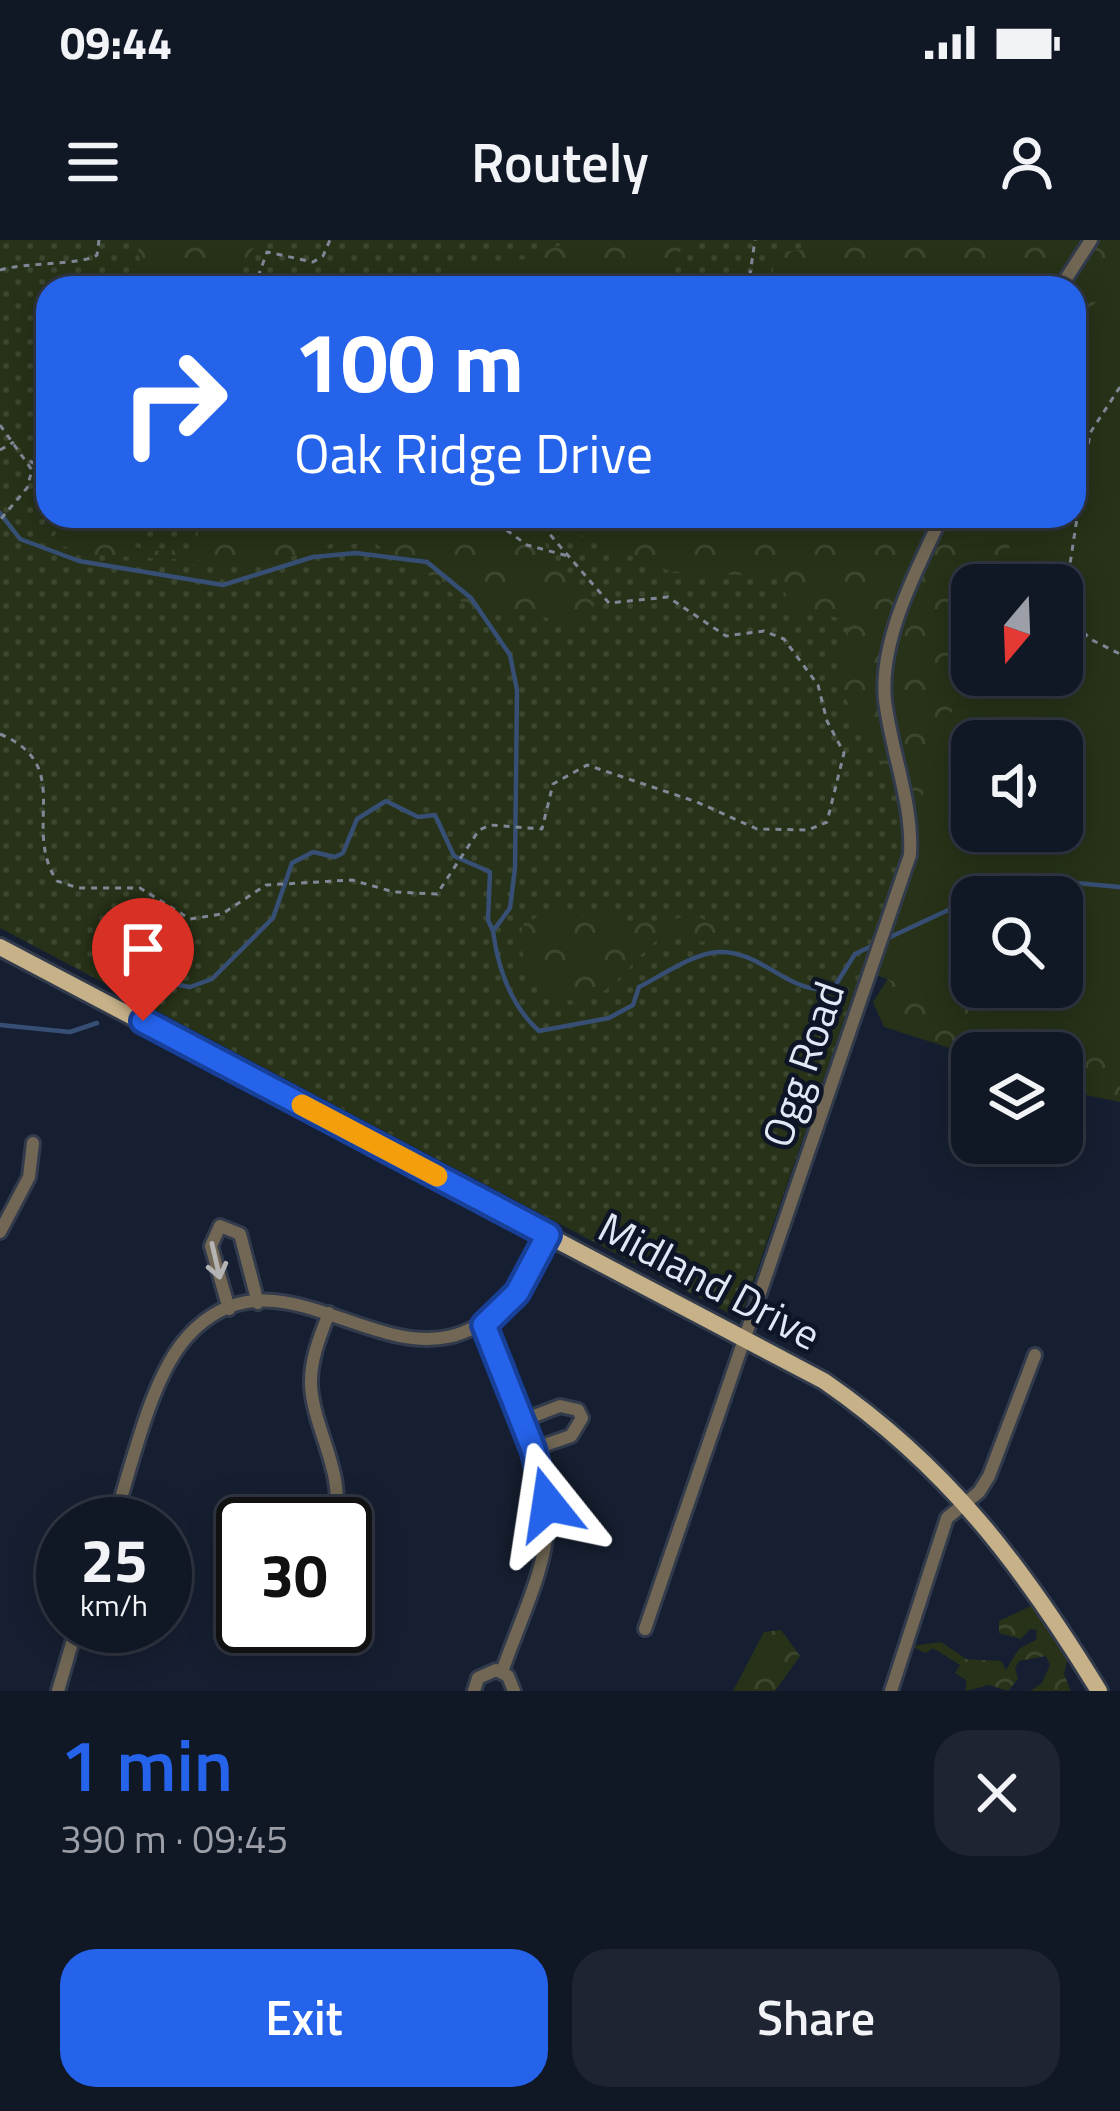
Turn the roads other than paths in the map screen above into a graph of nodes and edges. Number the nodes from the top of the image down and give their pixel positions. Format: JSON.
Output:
{"nodes":[{"id":1,"x":1090,"y":240,"type":"edge"},
{"id":2,"x":1068,"y":276,"type":"edge"},
{"id":3,"x":937,"y":528,"type":"edge"},
{"id":4,"x":0,"y":947,"type":"edge"},
{"id":5,"x":33,"y":1143,"type":"dead end"},
{"id":6,"x":0,"y":1232,"type":"edge"},
{"id":7,"x":548,"y":1235,"type":"junction"},
{"id":8,"x":258,"y":1303,"type":"junction"},
{"id":9,"x":229,"y":1310,"type":"junction"},
{"id":10,"x":329,"y":1312,"type":"junction"},
{"id":11,"x":484,"y":1325,"type":"junction"},
{"id":12,"x":743,"y":1335,"type":"junction"},
{"id":13,"x":1035,"y":1355,"type":"dead end"},
{"id":14,"x":521,"y":1420,"type":"junction"},
{"id":15,"x":533,"y":1449,"type":"junction"},
{"id":16,"x":123,"y":1497,"type":"edge"},
{"id":17,"x":338,"y":1497,"type":"edge"},
{"id":18,"x":965,"y":1503,"type":"junction"},
{"id":19,"x":645,"y":1629,"type":"dead end"},
{"id":20,"x":69,"y":1653,"type":"edge"},
{"id":21,"x":502,"y":1672,"type":"junction"},
{"id":22,"x":58,"y":1691,"type":"edge"},
{"id":23,"x":474,"y":1691,"type":"edge"},
{"id":24,"x":514,"y":1691,"type":"edge"},
{"id":25,"x":891,"y":1691,"type":"edge"},
{"id":26,"x":1099,"y":1691,"type":"edge"}],
"edges":[{"from":1,"to":2,"type":"street"},
{"from":3,"to":12,"type":"street","name":"Ogg Road"},
{"from":4,"to":7,"type":"main road","name":"Midland Drive"},
{"from":5,"to":6,"type":"street"},
{"from":7,"to":11,"type":"street"},
{"from":7,"to":12,"type":"main road","name":"Midland Drive"},
{"from":8,"to":9,"type":"street"},
{"from":8,"to":9,"type":"street","one_way":true},
{"from":8,"to":10,"type":"street"},
{"from":9,"to":16,"type":"street"},
{"from":10,"to":11,"type":"street"},
{"from":10,"to":17,"type":"street"},
{"from":11,"to":14,"type":"street"},
{"from":12,"to":18,"type":"main road","name":"Midland Drive"},
{"from":12,"to":19,"type":"street","name":"Ogg Road"},
{"from":13,"to":18,"type":"street"},
{"from":14,"to":15,"type":"street"},
{"from":14,"to":15,"type":"street"},
{"from":15,"to":21,"type":"street"},
{"from":18,"to":25,"type":"street"},
{"from":18,"to":26,"type":"main road","name":"Midland Drive"},
{"from":20,"to":22,"type":"street"},
{"from":21,"to":23,"type":"street"},
{"from":21,"to":24,"type":"street"}]}
